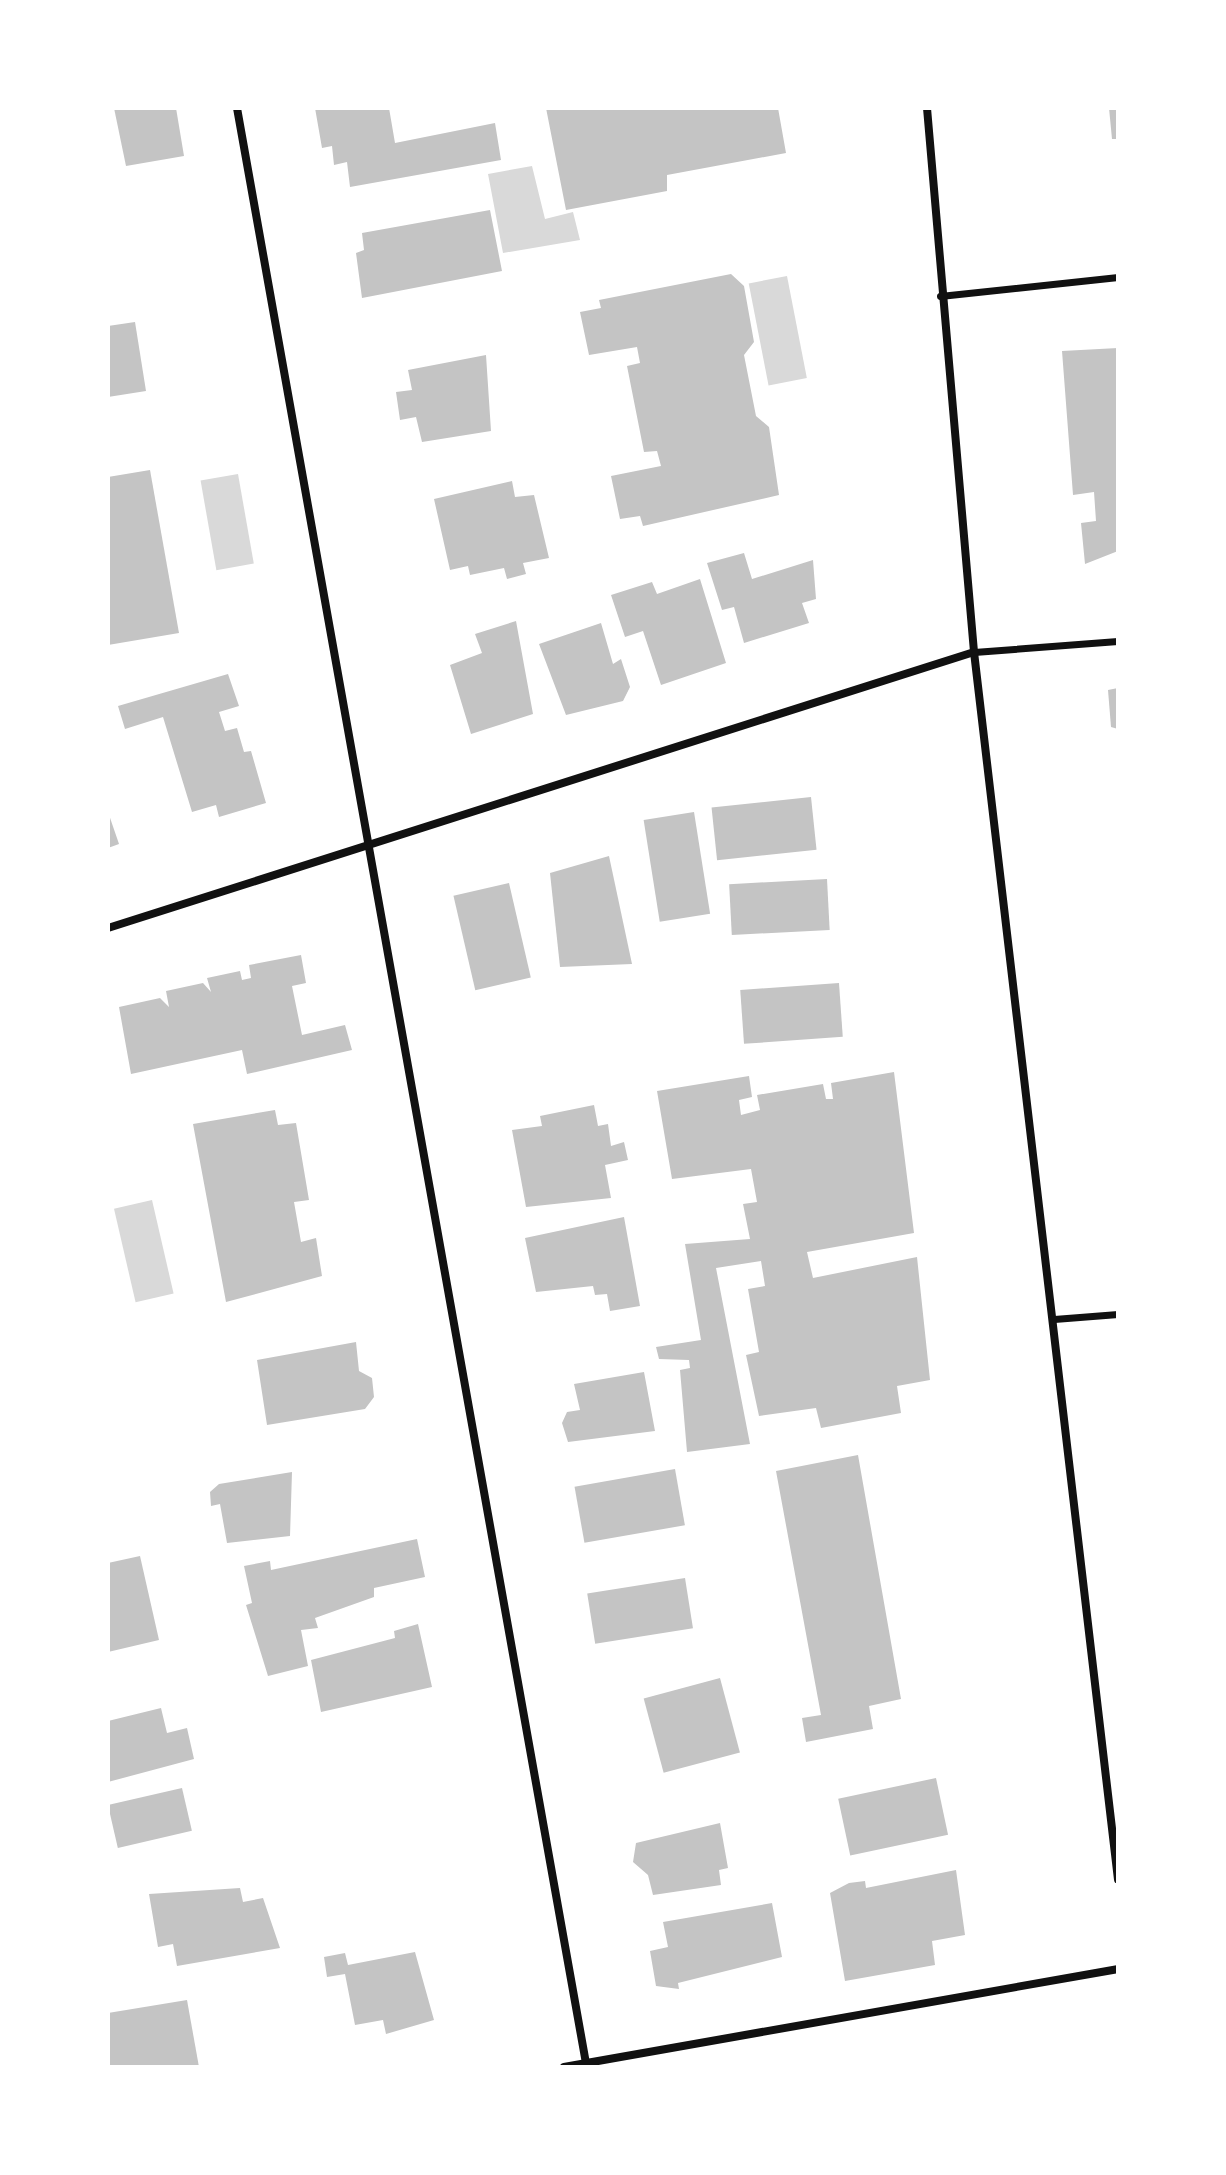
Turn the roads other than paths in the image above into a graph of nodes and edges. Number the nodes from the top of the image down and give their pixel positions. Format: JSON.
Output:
{"nodes":[{"id":1,"x":237,"y":108,"type":"edge"},
{"id":2,"x":927,"y":108,"type":"edge"},
{"id":3,"x":1118,"y":277,"type":"edge"},
{"id":4,"x":940,"y":296,"type":"junction"},
{"id":5,"x":1118,"y":641,"type":"edge"},
{"id":6,"x":974,"y":652,"type":"junction"},
{"id":7,"x":365,"y":843,"type":"junction"},
{"id":8,"x":108,"y":928,"type":"edge"},
{"id":9,"x":1118,"y":1314,"type":"edge"},
{"id":10,"x":1054,"y":1319,"type":"junction"},
{"id":11,"x":1118,"y":1880,"type":"edge"},
{"id":12,"x":1118,"y":1969,"type":"edge"},
{"id":13,"x":586,"y":2063,"type":"junction"},
{"id":14,"x":564,"y":2067,"type":"edge"}],
"edges":[{"from":1,"to":7,"type":"street"},
{"from":2,"to":4,"type":"street"},
{"from":3,"to":4,"type":"street"},
{"from":4,"to":6,"type":"street"},
{"from":5,"to":6,"type":"street"},
{"from":6,"to":7,"type":"street"},
{"from":6,"to":10,"type":"street"},
{"from":7,"to":8,"type":"street"},
{"from":7,"to":13,"type":"street"},
{"from":9,"to":10,"type":"street"},
{"from":10,"to":11,"type":"street"},
{"from":12,"to":13,"type":"street"},
{"from":13,"to":14,"type":"street"}]}
